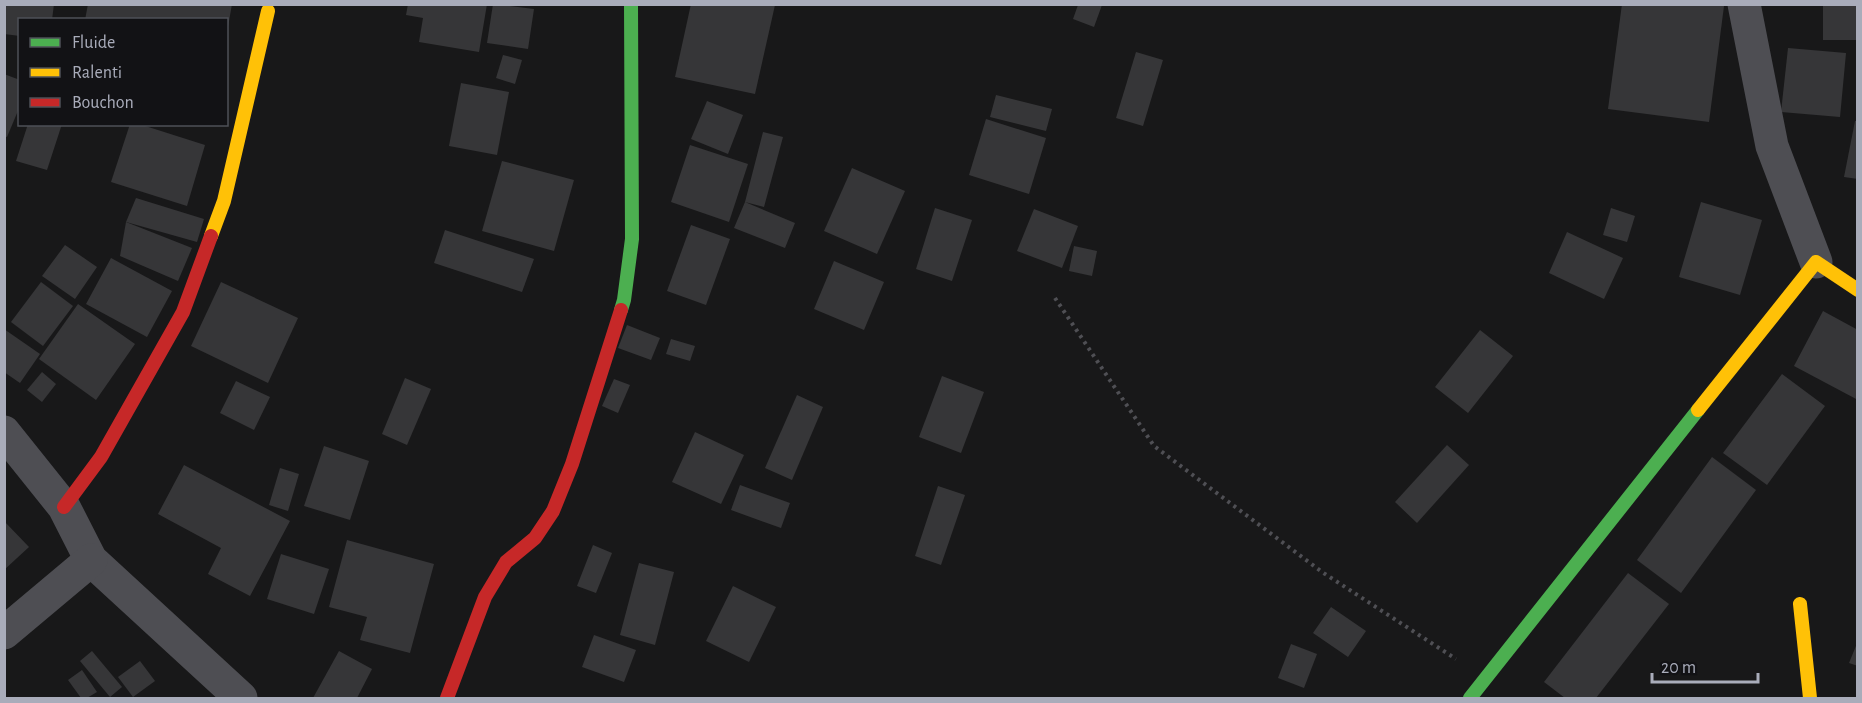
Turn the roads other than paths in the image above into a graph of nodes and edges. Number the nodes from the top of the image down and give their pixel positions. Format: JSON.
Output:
{"nodes":[{"id":1,"x":631,"y":4,"type":"edge"},
{"id":2,"x":1744,"y":4,"type":"edge"},
{"id":3,"x":268,"y":11,"type":"dead end"},
{"id":4,"x":1816,"y":262,"type":"junction"},
{"id":5,"x":1857,"y":290,"type":"edge"},
{"id":6,"x":4,"y":432,"type":"edge"},
{"id":7,"x":64,"y":507,"type":"junction"},
{"id":8,"x":91,"y":560,"type":"junction"},
{"id":9,"x":1800,"y":604,"type":"dead end"},
{"id":10,"x":4,"y":633,"type":"edge"},
{"id":11,"x":241,"y":699,"type":"edge"},
{"id":12,"x":447,"y":699,"type":"edge"},
{"id":13,"x":1470,"y":699,"type":"edge"},
{"id":14,"x":1810,"y":699,"type":"edge"}],
"edges":[{"from":1,"to":12,"type":"street"},
{"from":2,"to":4,"type":"street"},
{"from":3,"to":7,"type":"street"},
{"from":4,"to":5,"type":"street"},
{"from":4,"to":13,"type":"street"},
{"from":6,"to":7,"type":"street"},
{"from":7,"to":8,"type":"street"},
{"from":8,"to":10,"type":"street"},
{"from":8,"to":11,"type":"street"},
{"from":9,"to":14,"type":"street"}]}
